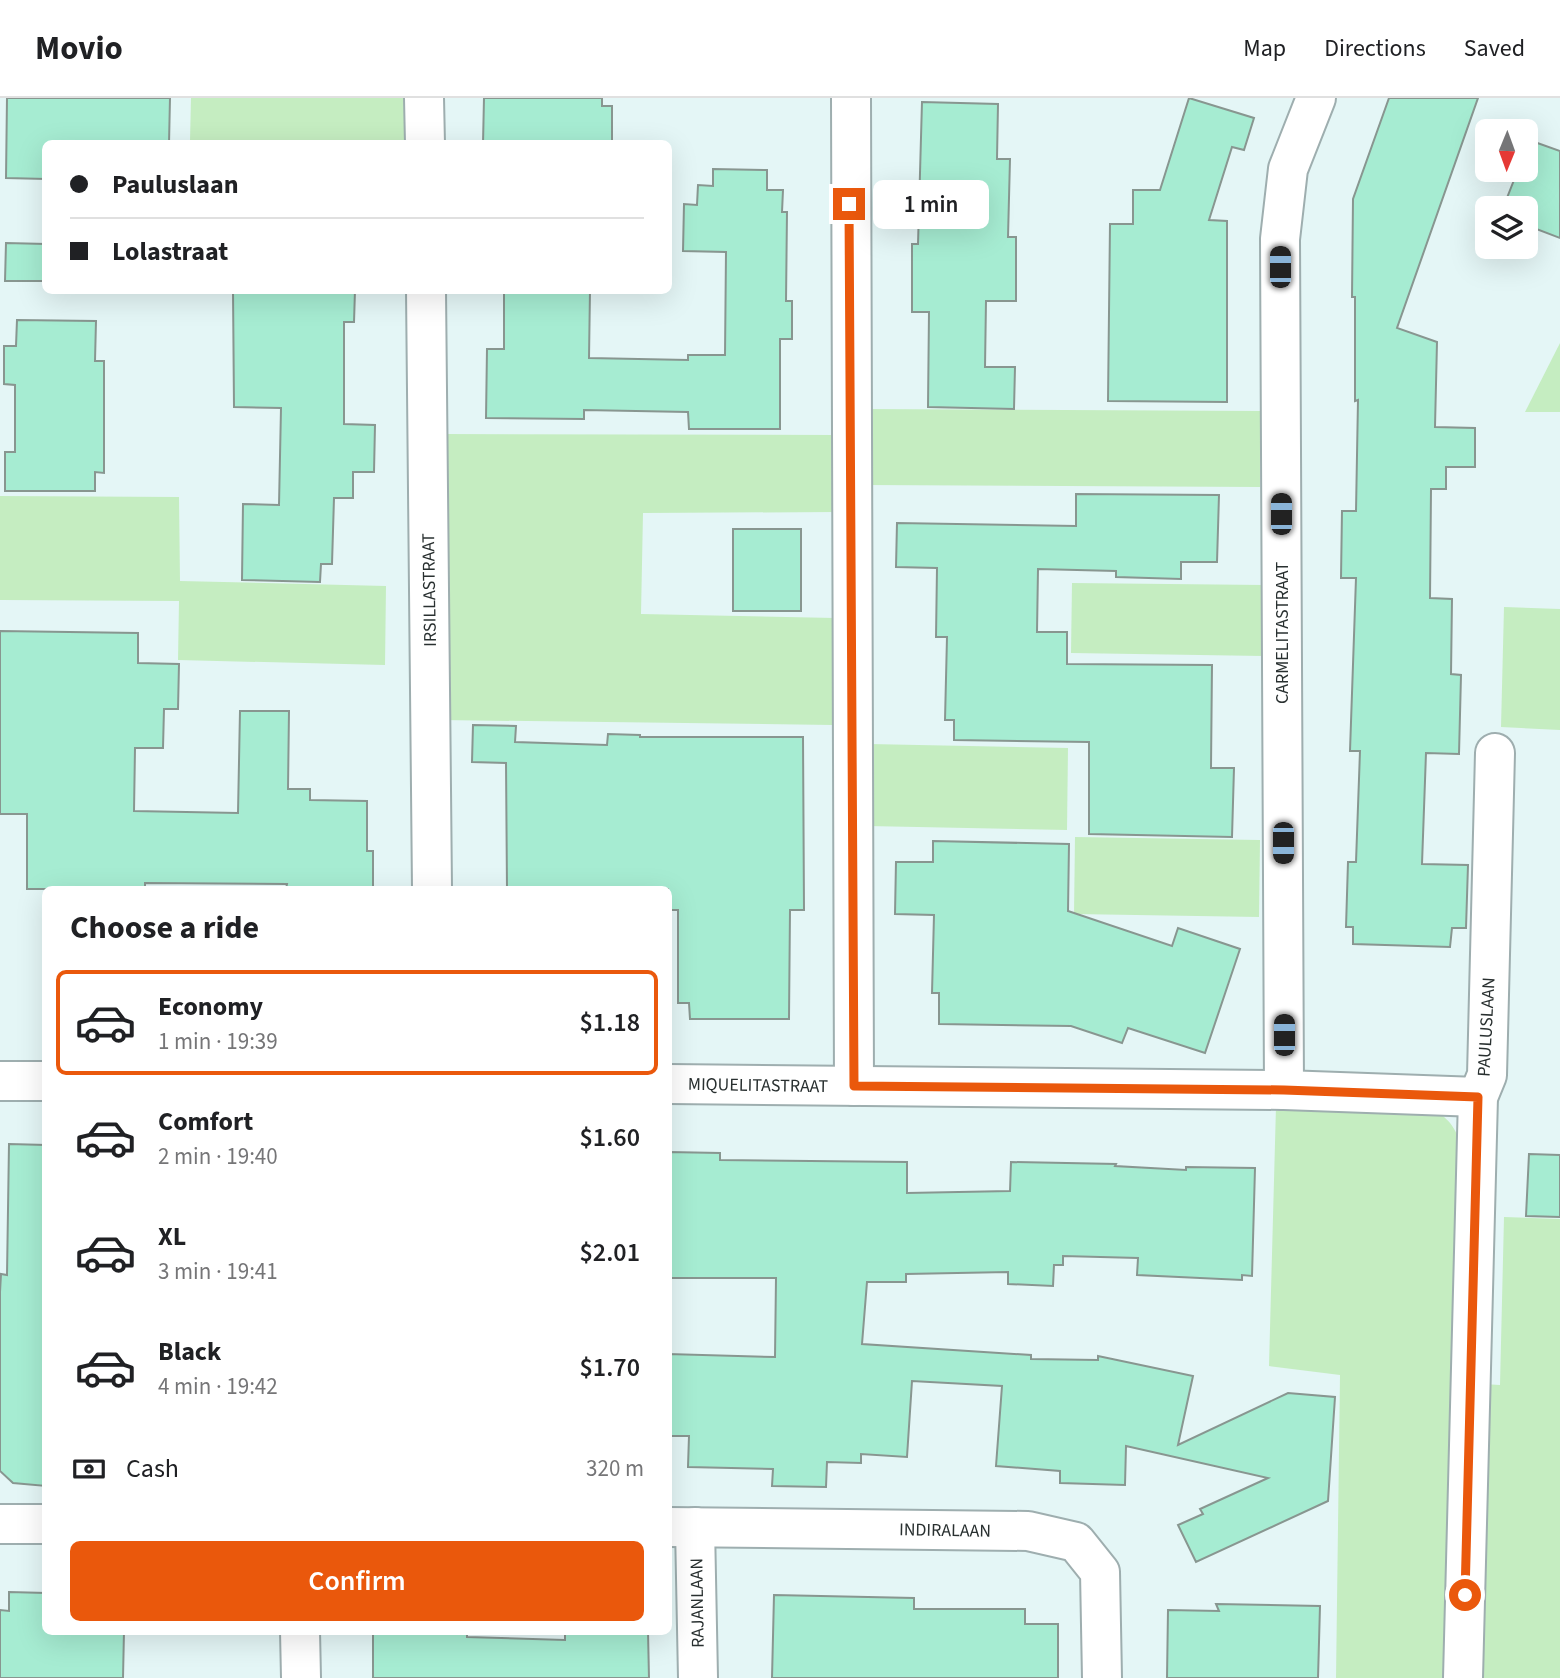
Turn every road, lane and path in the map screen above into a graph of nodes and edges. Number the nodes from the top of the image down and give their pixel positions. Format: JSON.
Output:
{"nodes":[{"id":1,"x":424,"y":98,"type":"edge"},
{"id":2,"x":851,"y":98,"type":"edge"},
{"id":3,"x":1316,"y":98,"type":"edge"},
{"id":4,"x":425,"y":140,"type":"edge"},
{"id":5,"x":426,"y":294,"type":"edge"},
{"id":6,"x":1495,"y":753,"type":"dead end"},
{"id":7,"x":432,"y":886,"type":"edge"},
{"id":8,"x":0,"y":1081,"type":"edge"},
{"id":9,"x":42,"y":1081,"type":"edge"},
{"id":10,"x":672,"y":1084,"type":"edge"},
{"id":11,"x":854,"y":1086,"type":"junction"},
{"id":12,"x":1284,"y":1090,"type":"junction"},
{"id":13,"x":1478,"y":1097,"type":"junction"},
{"id":14,"x":0,"y":1524,"type":"edge"},
{"id":15,"x":42,"y":1524,"type":"edge"},
{"id":16,"x":682,"y":1527,"type":"edge"},
{"id":17,"x":300,"y":1635,"type":"edge"},
{"id":18,"x":301,"y":1678,"type":"edge"},
{"id":19,"x":698,"y":1678,"type":"edge"},
{"id":20,"x":1102,"y":1678,"type":"edge"},
{"id":21,"x":1463,"y":1678,"type":"edge"}],
"edges":[{"from":1,"to":4,"type":"street"},
{"from":2,"to":11,"type":"street"},
{"from":3,"to":12,"type":"street","name":"CARMELITASTRAAT"},
{"from":5,"to":7,"type":"street","name":"IRSILLASTRAAT"},
{"from":6,"to":13,"type":"street","name":"PAULUSLAAN"},
{"from":8,"to":9,"type":"street"},
{"from":10,"to":11,"type":"street","name":"MIQUELITASTRAAT"},
{"from":11,"to":12,"type":"street","name":"MIQUELITASTRAAT"},
{"from":12,"to":13,"type":"street","name":"MIQUELITASTRAAT"},
{"from":13,"to":21,"type":"street","name":"PAULUSLAAN"},
{"from":14,"to":15,"type":"street"},
{"from":16,"to":19,"type":"street","name":"RAJANLAAN"},
{"from":16,"to":20,"type":"street","name":"INDIRALAAN"},
{"from":17,"to":18,"type":"street"}]}
